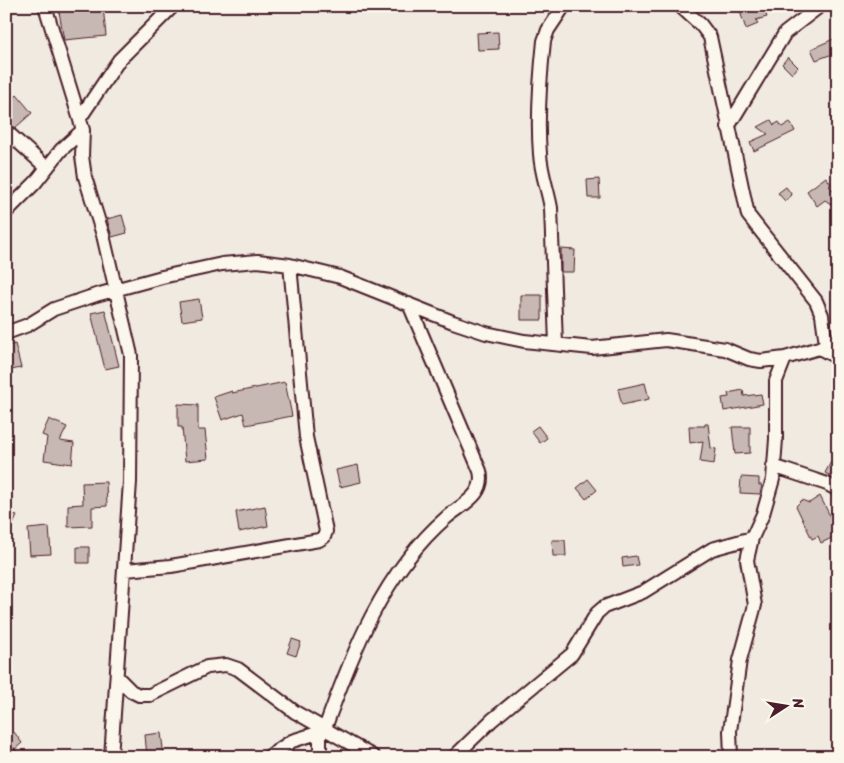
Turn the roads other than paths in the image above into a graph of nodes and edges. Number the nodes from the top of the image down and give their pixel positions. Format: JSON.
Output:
{"nodes":[{"id":1,"x":45,"y":6,"type":"edge"},
{"id":2,"x":173,"y":6,"type":"edge"},
{"id":3,"x":564,"y":6,"type":"edge"},
{"id":4,"x":680,"y":6,"type":"edge"},
{"id":5,"x":820,"y":6,"type":"edge"},
{"id":6,"x":81,"y":124,"type":"junction"},
{"id":7,"x":728,"y":127,"type":"junction"},
{"id":8,"x":6,"y":131,"type":"edge"},
{"id":9,"x":46,"y":167,"type":"junction"},
{"id":10,"x":6,"y":212,"type":"edge"},
{"id":11,"x":290,"y":265,"type":"junction"},
{"id":12,"x":115,"y":290,"type":"junction"},
{"id":13,"x":409,"y":304,"type":"junction"},
{"id":14,"x":6,"y":332,"type":"edge"},
{"id":15,"x":828,"y":343,"type":"edge"},
{"id":16,"x":556,"y":344,"type":"junction"},
{"id":17,"x":785,"y":358,"type":"junction"},
{"id":18,"x":838,"y":358,"type":"edge"},
{"id":19,"x":761,"y":361,"type":"junction"},
{"id":20,"x":776,"y":380,"type":"junction"},
{"id":21,"x":773,"y":466,"type":"junction"},
{"id":22,"x":838,"y":490,"type":"edge"},
{"id":23,"x":752,"y":538,"type":"junction"},
{"id":24,"x":125,"y":570,"type":"junction"},
{"id":25,"x":117,"y":677,"type":"junction"},
{"id":26,"x":131,"y":691,"type":"junction"},
{"id":27,"x":115,"y":698,"type":"junction"},
{"id":28,"x":322,"y":731,"type":"junction"},
{"id":29,"x":6,"y":751,"type":"edge"},
{"id":30,"x":12,"y":757,"type":"edge"},
{"id":31,"x":111,"y":757,"type":"edge"},
{"id":32,"x":268,"y":757,"type":"edge"},
{"id":33,"x":320,"y":757,"type":"edge"},
{"id":34,"x":374,"y":757,"type":"edge"},
{"id":35,"x":454,"y":757,"type":"edge"},
{"id":36,"x":731,"y":757,"type":"edge"}],
"edges":[{"from":1,"to":6,"type":"street"},
{"from":2,"to":6,"type":"street"},
{"from":3,"to":16,"type":"street"},
{"from":4,"to":7,"type":"street"},
{"from":5,"to":7,"type":"street"},
{"from":6,"to":9,"type":"street"},
{"from":6,"to":12,"type":"street"},
{"from":7,"to":15,"type":"street"},
{"from":8,"to":9,"type":"street"},
{"from":9,"to":10,"type":"street"},
{"from":11,"to":12,"type":"street"},
{"from":11,"to":13,"type":"street"},
{"from":11,"to":24,"type":"street"},
{"from":12,"to":14,"type":"street"},
{"from":12,"to":24,"type":"street"},
{"from":13,"to":16,"type":"street"},
{"from":13,"to":28,"type":"street"},
{"from":15,"to":17,"type":"street"},
{"from":15,"to":18,"type":"street"},
{"from":16,"to":19,"type":"street"},
{"from":17,"to":19,"type":"street"},
{"from":17,"to":20,"type":"street"},
{"from":19,"to":20,"type":"street"},
{"from":20,"to":21,"type":"street"},
{"from":21,"to":22,"type":"street"},
{"from":21,"to":23,"type":"street"},
{"from":23,"to":35,"type":"street"},
{"from":23,"to":36,"type":"street"},
{"from":24,"to":25,"type":"street"},
{"from":25,"to":26,"type":"street"},
{"from":25,"to":27,"type":"street"},
{"from":26,"to":27,"type":"street"},
{"from":26,"to":28,"type":"street"},
{"from":27,"to":31,"type":"street"},
{"from":28,"to":32,"type":"street"},
{"from":28,"to":33,"type":"street"},
{"from":28,"to":34,"type":"street"},
{"from":29,"to":30,"type":"street"}]}
